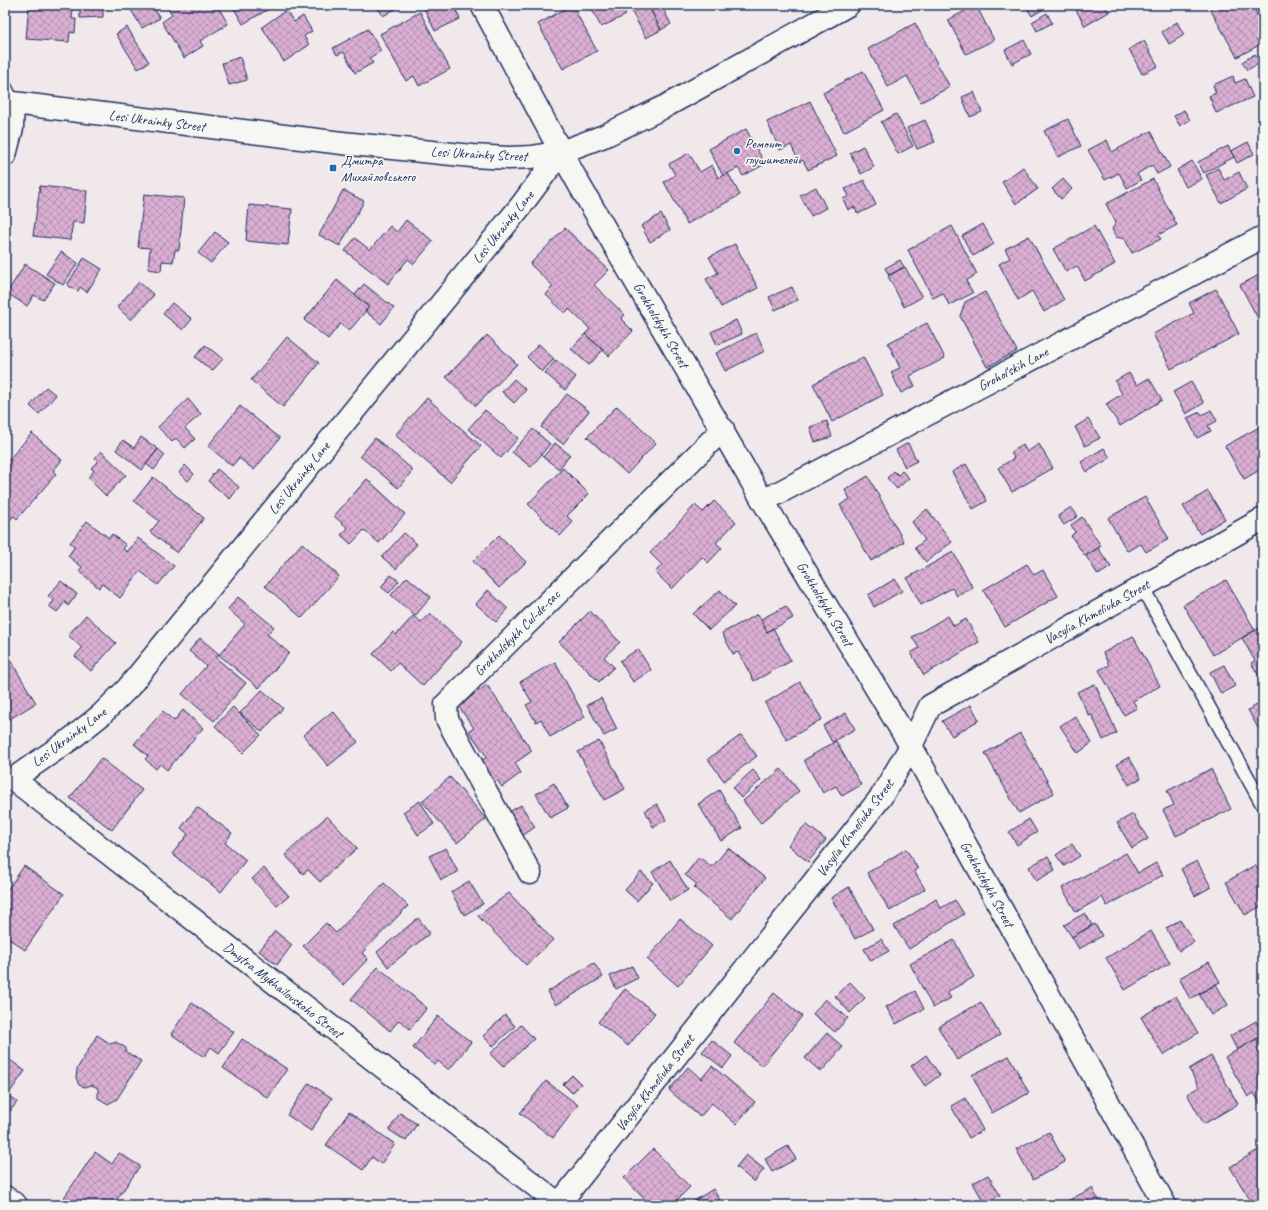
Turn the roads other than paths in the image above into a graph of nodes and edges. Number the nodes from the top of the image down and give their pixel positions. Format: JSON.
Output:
{"nodes":[{"id":1,"x":482,"y":5,"type":"edge"},
{"id":2,"x":848,"y":5,"type":"edge"},
{"id":3,"x":8,"y":97,"type":"edge"},
{"id":4,"x":561,"y":152,"type":"junction"},
{"id":5,"x":5,"y":155,"type":"edge"},
{"id":6,"x":1263,"y":237,"type":"edge"},
{"id":7,"x":723,"y":429,"type":"junction"},
{"id":8,"x":763,"y":501,"type":"junction"},
{"id":9,"x":1263,"y":519,"type":"edge"},
{"id":10,"x":1142,"y":587,"type":"junction"},
{"id":11,"x":911,"y":746,"type":"junction"},
{"id":12,"x":9,"y":779,"type":"edge"},
{"id":13,"x":1263,"y":805,"type":"edge"},
{"id":14,"x":530,"y":873,"type":"dead end"},
{"id":15,"x":5,"y":1197,"type":"edge"},
{"id":16,"x":16,"y":1205,"type":"edge"},
{"id":17,"x":560,"y":1205,"type":"edge"},
{"id":18,"x":1165,"y":1205,"type":"edge"}],
"edges":[{"from":1,"to":4,"type":"street","name":"Grokholskykh Street"},
{"from":2,"to":4,"type":"street","name":"Lesi Ukrainky Street"},
{"from":3,"to":4,"type":"street","name":"Lesi Ukrainky Street"},
{"from":3,"to":5,"type":"street"},
{"from":4,"to":7,"type":"street","name":"Grokholskykh Street"},
{"from":4,"to":12,"type":"street","name":"Lesi Ukrainky Lane"},
{"from":6,"to":8,"type":"street","name":"Grohol'skih Lane"},
{"from":7,"to":8,"type":"street","name":"Grokholskykh Street"},
{"from":7,"to":14,"type":"street","name":"Grokholskykh Сul-de-sac"},
{"from":8,"to":11,"type":"street","name":"Grokholskykh Street"},
{"from":9,"to":10,"type":"street","name":"Vasylia Khmeliuka Street"},
{"from":10,"to":11,"type":"street","name":"Vasylia Khmeliuka Street"},
{"from":10,"to":13,"type":"lane"},
{"from":11,"to":17,"type":"street","name":"Vasylia Khmeliuka Street"},
{"from":11,"to":18,"type":"street","name":"Grokholskykh Street"},
{"from":12,"to":17,"type":"street","name":"Dmytra Mykhailovskoho Street"},
{"from":15,"to":16,"type":"street"}]}
